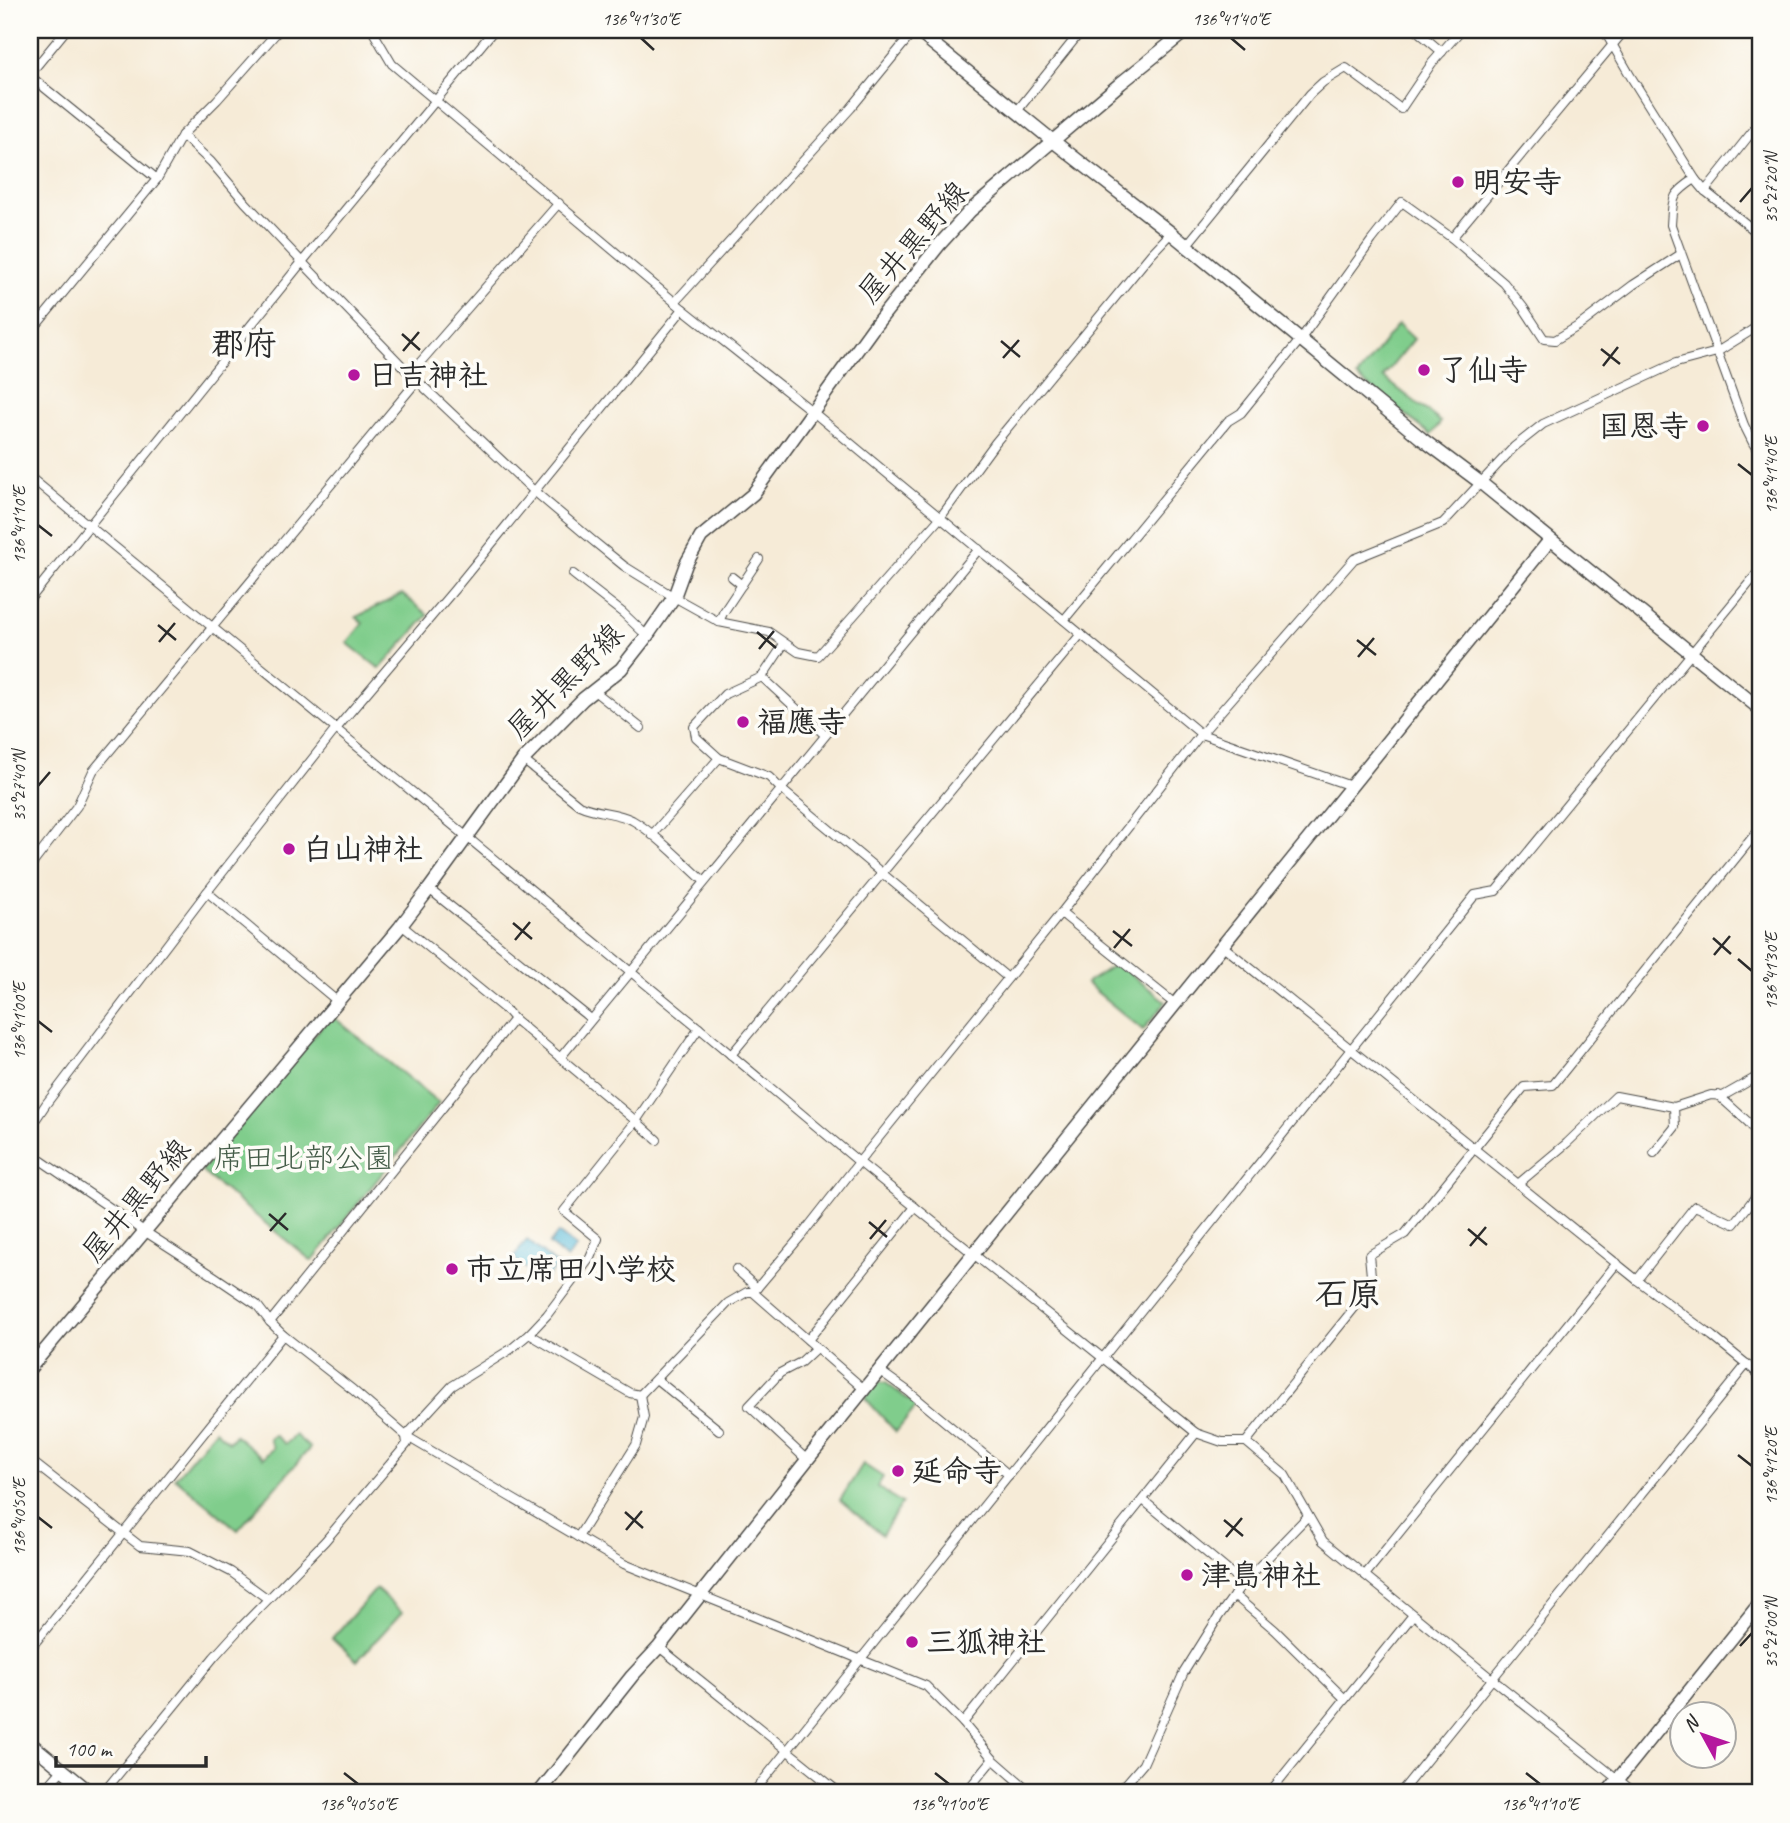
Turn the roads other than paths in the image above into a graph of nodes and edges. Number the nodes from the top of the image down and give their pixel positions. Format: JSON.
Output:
{"nodes":[{"id":1,"x":66,"y":30,"type":"edge"},
{"id":2,"x":279,"y":30,"type":"edge"},
{"id":3,"x":372,"y":30,"type":"edge"},
{"id":4,"x":494,"y":30,"type":"edge"},
{"id":5,"x":915,"y":30,"type":"edge"},
{"id":6,"x":1082,"y":30,"type":"edge"},
{"id":7,"x":1187,"y":30,"type":"edge"},
{"id":8,"x":1416,"y":30,"type":"edge"},
{"id":9,"x":1461,"y":30,"type":"edge"},
{"id":10,"x":1604,"y":30,"type":"edge"},
{"id":11,"x":1625,"y":30,"type":"edge"},
{"id":12,"x":1614,"y":44,"type":"junction"},
{"id":13,"x":1442,"y":52,"type":"junction"},
{"id":14,"x":30,"y":75,"type":"edge"},
{"id":15,"x":436,"y":101,"type":"junction"},
{"id":16,"x":1017,"y":111,"type":"junction"},
{"id":17,"x":1760,"y":122,"type":"edge"},
{"id":18,"x":182,"y":135,"type":"junction"},
{"id":19,"x":1053,"y":141,"type":"junction"},
{"id":20,"x":157,"y":178,"type":"junction"},
{"id":21,"x":1695,"y":180,"type":"junction"},
{"id":22,"x":1705,"y":191,"type":"junction"},
{"id":23,"x":559,"y":203,"type":"junction"},
{"id":24,"x":1171,"y":233,"type":"junction"},
{"id":25,"x":1760,"y":234,"type":"edge"},
{"id":26,"x":1452,"y":238,"type":"junction"},
{"id":27,"x":1186,"y":246,"type":"junction"},
{"id":28,"x":1681,"y":254,"type":"junction"},
{"id":29,"x":302,"y":262,"type":"junction"},
{"id":30,"x":675,"y":302,"type":"junction"},
{"id":31,"x":683,"y":309,"type":"junction"},
{"id":32,"x":1760,"y":325,"type":"edge"},
{"id":33,"x":30,"y":333,"type":"edge"},
{"id":34,"x":1300,"y":340,"type":"junction"},
{"id":35,"x":1717,"y":352,"type":"junction"},
{"id":36,"x":410,"y":374,"type":"junction"},
{"id":37,"x":417,"y":381,"type":"junction"},
{"id":38,"x":813,"y":412,"type":"junction"},
{"id":39,"x":1760,"y":454,"type":"edge"},
{"id":40,"x":30,"y":477,"type":"edge"},
{"id":41,"x":1480,"y":483,"type":"junction"},
{"id":42,"x":534,"y":491,"type":"junction"},
{"id":43,"x":940,"y":518,"type":"junction"},
{"id":44,"x":89,"y":526,"type":"junction"},
{"id":45,"x":1550,"y":540,"type":"junction"},
{"id":46,"x":979,"y":550,"type":"junction"},
{"id":47,"x":759,"y":559,"type":"dead end"},
{"id":48,"x":1760,"y":570,"type":"edge"},
{"id":49,"x":573,"y":573,"type":"dead end"},
{"id":50,"x":732,"y":577,"type":"dead end"},
{"id":51,"x":741,"y":585,"type":"junction"},
{"id":52,"x":674,"y":597,"type":"junction"},
{"id":53,"x":30,"y":598,"type":"edge"},
{"id":54,"x":1064,"y":620,"type":"junction"},
{"id":55,"x":719,"y":622,"type":"junction"},
{"id":56,"x":211,"y":627,"type":"junction"},
{"id":57,"x":1081,"y":634,"type":"junction"},
{"id":58,"x":647,"y":636,"type":"junction"},
{"id":59,"x":785,"y":644,"type":"junction"},
{"id":60,"x":1692,"y":653,"type":"junction"},
{"id":61,"x":762,"y":677,"type":"junction"},
{"id":62,"x":593,"y":690,"type":"junction"},
{"id":63,"x":1760,"y":709,"type":"edge"},
{"id":64,"x":641,"y":728,"type":"dead end"},
{"id":65,"x":336,"y":729,"type":"junction"},
{"id":66,"x":1201,"y":734,"type":"junction"},
{"id":67,"x":825,"y":735,"type":"junction"},
{"id":68,"x":719,"y":758,"type":"junction"},
{"id":69,"x":523,"y":760,"type":"junction"},
{"id":70,"x":1351,"y":786,"type":"junction"},
{"id":71,"x":781,"y":789,"type":"junction"},
{"id":72,"x":1760,"y":828,"type":"edge"},
{"id":73,"x":652,"y":835,"type":"junction"},
{"id":74,"x":466,"y":836,"type":"junction"},
{"id":75,"x":30,"y":867,"type":"edge"},
{"id":76,"x":883,"y":874,"type":"junction"},
{"id":77,"x":704,"y":881,"type":"junction"},
{"id":78,"x":429,"y":889,"type":"junction"},
{"id":79,"x":207,"y":892,"type":"junction"},
{"id":80,"x":1061,"y":913,"type":"junction"},
{"id":81,"x":400,"y":927,"type":"junction"},
{"id":82,"x":1223,"y":946,"type":"junction"},
{"id":83,"x":630,"y":972,"type":"junction"},
{"id":84,"x":1008,"y":978,"type":"junction"},
{"id":85,"x":337,"y":1001,"type":"junction"},
{"id":86,"x":1175,"y":1004,"type":"junction"},
{"id":87,"x":514,"y":1019,"type":"junction"},
{"id":88,"x":592,"y":1019,"type":"junction"},
{"id":89,"x":699,"y":1028,"type":"junction"},
{"id":90,"x":1351,"y":1051,"type":"junction"},
{"id":91,"x":732,"y":1055,"type":"junction"},
{"id":92,"x":560,"y":1058,"type":"junction"},
{"id":93,"x":1760,"y":1075,"type":"edge"},
{"id":94,"x":1718,"y":1095,"type":"junction"},
{"id":95,"x":1674,"y":1107,"type":"junction"},
{"id":96,"x":636,"y":1121,"type":"junction"},
{"id":97,"x":30,"y":1128,"type":"edge"},
{"id":98,"x":1760,"y":1136,"type":"edge"},
{"id":99,"x":657,"y":1140,"type":"dead end"},
{"id":100,"x":1474,"y":1149,"type":"junction"},
{"id":101,"x":30,"y":1153,"type":"edge"},
{"id":102,"x":1654,"y":1153,"type":"dead end"},
{"id":103,"x":859,"y":1162,"type":"junction"},
{"id":104,"x":1518,"y":1184,"type":"junction"},
{"id":105,"x":1760,"y":1191,"type":"edge"},
{"id":106,"x":915,"y":1207,"type":"junction"},
{"id":107,"x":144,"y":1231,"type":"junction"},
{"id":108,"x":974,"y":1254,"type":"junction"},
{"id":109,"x":1617,"y":1264,"type":"junction"},
{"id":110,"x":736,"y":1269,"type":"dead end"},
{"id":111,"x":1637,"y":1279,"type":"junction"},
{"id":112,"x":755,"y":1290,"type":"junction"},
{"id":113,"x":270,"y":1322,"type":"junction"},
{"id":114,"x":529,"y":1334,"type":"junction"},
{"id":115,"x":284,"y":1335,"type":"junction"},
{"id":116,"x":808,"y":1340,"type":"junction"},
{"id":117,"x":816,"y":1348,"type":"junction"},
{"id":118,"x":1103,"y":1357,"type":"junction"},
{"id":119,"x":1747,"y":1364,"type":"junction"},
{"id":120,"x":30,"y":1368,"type":"edge"},
{"id":121,"x":880,"y":1371,"type":"junction"},
{"id":122,"x":1760,"y":1375,"type":"edge"},
{"id":123,"x":656,"y":1379,"type":"junction"},
{"id":124,"x":865,"y":1390,"type":"junction"},
{"id":125,"x":640,"y":1395,"type":"junction"},
{"id":126,"x":719,"y":1430,"type":"dead end"},
{"id":127,"x":1196,"y":1433,"type":"junction"},
{"id":128,"x":406,"y":1436,"type":"junction"},
{"id":129,"x":1246,"y":1442,"type":"junction"},
{"id":130,"x":30,"y":1460,"type":"edge"},
{"id":131,"x":807,"y":1461,"type":"junction"},
{"id":132,"x":1009,"y":1475,"type":"junction"},
{"id":133,"x":1143,"y":1500,"type":"junction"},
{"id":134,"x":1308,"y":1516,"type":"junction"},
{"id":135,"x":123,"y":1534,"type":"junction"},
{"id":136,"x":578,"y":1537,"type":"junction"},
{"id":137,"x":1365,"y":1575,"type":"junction"},
{"id":138,"x":1243,"y":1583,"type":"junction"},
{"id":139,"x":1234,"y":1595,"type":"junction"},
{"id":140,"x":700,"y":1596,"type":"junction"},
{"id":141,"x":268,"y":1599,"type":"junction"},
{"id":142,"x":1760,"y":1603,"type":"edge"},
{"id":143,"x":1413,"y":1615,"type":"junction"},
{"id":144,"x":659,"y":1647,"type":"junction"},
{"id":145,"x":30,"y":1650,"type":"edge"},
{"id":146,"x":860,"y":1659,"type":"junction"},
{"id":147,"x":1492,"y":1679,"type":"junction"},
{"id":148,"x":1345,"y":1699,"type":"junction"},
{"id":149,"x":963,"y":1723,"type":"junction"},
{"id":150,"x":30,"y":1744,"type":"edge"},
{"id":151,"x":787,"y":1751,"type":"junction"},
{"id":152,"x":993,"y":1759,"type":"junction"},
{"id":153,"x":61,"y":1770,"type":"junction"},
{"id":154,"x":1618,"y":1779,"type":"junction"},
{"id":155,"x":42,"y":1793,"type":"edge"},
{"id":156,"x":91,"y":1793,"type":"edge"},
{"id":157,"x":103,"y":1793,"type":"edge"},
{"id":158,"x":539,"y":1793,"type":"edge"},
{"id":159,"x":753,"y":1793,"type":"edge"},
{"id":160,"x":839,"y":1793,"type":"edge"},
{"id":161,"x":965,"y":1793,"type":"edge"},
{"id":162,"x":1032,"y":1793,"type":"edge"},
{"id":163,"x":1118,"y":1793,"type":"edge"},
{"id":164,"x":1269,"y":1793,"type":"edge"},
{"id":165,"x":1400,"y":1793,"type":"edge"},
{"id":166,"x":1607,"y":1793,"type":"edge"},
{"id":167,"x":1635,"y":1793,"type":"edge"}],
"edges":[{"from":1,"to":14,"type":"street"},
{"from":2,"to":18,"type":"street"},
{"from":3,"to":15,"type":"street"},
{"from":4,"to":15,"type":"street"},
{"from":5,"to":16,"type":"street"},
{"from":5,"to":30,"type":"street"},
{"from":6,"to":16,"type":"street"},
{"from":7,"to":19,"type":"street","name":"屋井黒野線"},
{"from":8,"to":13,"type":"street"},
{"from":9,"to":13,"type":"street"},
{"from":10,"to":12,"type":"street"},
{"from":11,"to":12,"type":"street"},
{"from":12,"to":21,"type":"street"},
{"from":12,"to":26,"type":"street"},
{"from":13,"to":27,"type":"street"},
{"from":14,"to":20,"type":"street"},
{"from":15,"to":23,"type":"street"},
{"from":15,"to":29,"type":"street"},
{"from":16,"to":19,"type":"street"},
{"from":17,"to":22,"type":"street"},
{"from":18,"to":20,"type":"street"},
{"from":18,"to":29,"type":"street"},
{"from":19,"to":24,"type":"street"},
{"from":19,"to":38,"type":"street","name":"屋井黒野線"},
{"from":20,"to":33,"type":"street"},
{"from":21,"to":22,"type":"street"},
{"from":21,"to":28,"type":"street"},
{"from":22,"to":25,"type":"street"},
{"from":23,"to":30,"type":"street"},
{"from":23,"to":36,"type":"street"},
{"from":24,"to":27,"type":"street"},
{"from":24,"to":43,"type":"street"},
{"from":26,"to":28,"type":"street"},
{"from":26,"to":34,"type":"street"},
{"from":27,"to":34,"type":"street"},
{"from":28,"to":35,"type":"street"},
{"from":29,"to":36,"type":"street"},
{"from":29,"to":44,"type":"street"},
{"from":30,"to":31,"type":"street"},
{"from":31,"to":38,"type":"street"},
{"from":31,"to":42,"type":"street"},
{"from":32,"to":35,"type":"street"},
{"from":34,"to":41,"type":"street"},
{"from":34,"to":54,"type":"street"},
{"from":35,"to":39,"type":"street"},
{"from":35,"to":41,"type":"street"},
{"from":36,"to":37,"type":"street"},
{"from":37,"to":42,"type":"street"},
{"from":37,"to":56,"type":"street"},
{"from":38,"to":43,"type":"street"},
{"from":38,"to":52,"type":"street","name":"屋井黒野線"},
{"from":40,"to":44,"type":"street"},
{"from":41,"to":45,"type":"street"},
{"from":41,"to":66,"type":"street"},
{"from":42,"to":52,"type":"street"},
{"from":42,"to":65,"type":"street"},
{"from":43,"to":46,"type":"street"},
{"from":43,"to":59,"type":"street"},
{"from":44,"to":53,"type":"street"},
{"from":44,"to":56,"type":"street"},
{"from":45,"to":60,"type":"street"},
{"from":45,"to":70,"type":"street"},
{"from":46,"to":54,"type":"street"},
{"from":46,"to":67,"type":"street"},
{"from":47,"to":51,"type":"street"},
{"from":48,"to":60,"type":"street"},
{"from":49,"to":58,"type":"street"},
{"from":50,"to":51,"type":"street"},
{"from":51,"to":55,"type":"street"},
{"from":52,"to":55,"type":"street"},
{"from":52,"to":58,"type":"street","name":"屋井黒野線"},
{"from":54,"to":57,"type":"street"},
{"from":55,"to":59,"type":"street"},
{"from":56,"to":65,"type":"street"},
{"from":56,"to":75,"type":"street"},
{"from":57,"to":66,"type":"street"},
{"from":57,"to":76,"type":"street"},
{"from":58,"to":62,"type":"street","name":"屋井黒野線"},
{"from":59,"to":61,"type":"street"},
{"from":60,"to":63,"type":"street"},
{"from":60,"to":90,"type":"street"},
{"from":61,"to":67,"type":"street"},
{"from":61,"to":68,"type":"street"},
{"from":62,"to":64,"type":"street"},
{"from":62,"to":69,"type":"street","name":"屋井黒野線"},
{"from":65,"to":74,"type":"street"},
{"from":65,"to":79,"type":"street"},
{"from":66,"to":70,"type":"street"},
{"from":66,"to":80,"type":"street"},
{"from":67,"to":71,"type":"street"},
{"from":68,"to":71,"type":"street"},
{"from":68,"to":73,"type":"street"},
{"from":69,"to":73,"type":"street"},
{"from":69,"to":74,"type":"street","name":"屋井黒野線"},
{"from":70,"to":82,"type":"street"},
{"from":71,"to":76,"type":"street"},
{"from":71,"to":77,"type":"street"},
{"from":72,"to":100,"type":"street"},
{"from":73,"to":77,"type":"street"},
{"from":74,"to":78,"type":"street","name":"屋井黒野線"},
{"from":74,"to":83,"type":"street"},
{"from":76,"to":84,"type":"street"},
{"from":76,"to":91,"type":"street"},
{"from":77,"to":83,"type":"street"},
{"from":78,"to":81,"type":"street","name":"屋井黒野線"},
{"from":78,"to":88,"type":"street"},
{"from":79,"to":85,"type":"street"},
{"from":79,"to":97,"type":"street"},
{"from":80,"to":84,"type":"street"},
{"from":80,"to":86,"type":"street"},
{"from":81,"to":85,"type":"street","name":"屋井黒野線"},
{"from":81,"to":87,"type":"street"},
{"from":82,"to":86,"type":"street"},
{"from":82,"to":90,"type":"street"},
{"from":83,"to":88,"type":"street"},
{"from":83,"to":89,"type":"street"},
{"from":84,"to":103,"type":"street"},
{"from":85,"to":107,"type":"street","name":"屋井黒野線"},
{"from":86,"to":108,"type":"street"},
{"from":87,"to":92,"type":"street"},
{"from":87,"to":113,"type":"street"},
{"from":88,"to":92,"type":"street"},
{"from":89,"to":91,"type":"street"},
{"from":89,"to":96,"type":"street"},
{"from":90,"to":100,"type":"street"},
{"from":90,"to":118,"type":"street"},
{"from":91,"to":103,"type":"street"},
{"from":92,"to":96,"type":"street"},
{"from":93,"to":94,"type":"street"},
{"from":94,"to":95,"type":"street"},
{"from":94,"to":98,"type":"street"},
{"from":95,"to":102,"type":"street"},
{"from":95,"to":104,"type":"street"},
{"from":96,"to":99,"type":"street"},
{"from":96,"to":114,"type":"street"},
{"from":100,"to":104,"type":"street"},
{"from":100,"to":129,"type":"street"},
{"from":101,"to":107,"type":"street"},
{"from":103,"to":106,"type":"street"},
{"from":103,"to":112,"type":"street"},
{"from":104,"to":109,"type":"street"},
{"from":105,"to":111,"type":"street"},
{"from":106,"to":108,"type":"street"},
{"from":106,"to":116,"type":"street"},
{"from":107,"to":113,"type":"street"},
{"from":107,"to":120,"type":"street","name":"屋井黒野線"},
{"from":108,"to":118,"type":"street"},
{"from":108,"to":121,"type":"street"},
{"from":109,"to":111,"type":"street"},
{"from":109,"to":137,"type":"street"},
{"from":110,"to":112,"type":"street"},
{"from":111,"to":119,"type":"street"},
{"from":112,"to":116,"type":"street"},
{"from":112,"to":123,"type":"street"},
{"from":113,"to":115,"type":"street"},
{"from":114,"to":125,"type":"street"},
{"from":114,"to":128,"type":"street"},
{"from":115,"to":128,"type":"street"},
{"from":115,"to":135,"type":"street"},
{"from":116,"to":117,"type":"street"},
{"from":117,"to":124,"type":"street"},
{"from":117,"to":131,"type":"street"},
{"from":118,"to":127,"type":"street"},
{"from":118,"to":132,"type":"street"},
{"from":119,"to":122,"type":"street"},
{"from":119,"to":147,"type":"street"},
{"from":121,"to":124,"type":"street"},
{"from":121,"to":132,"type":"street"},
{"from":123,"to":125,"type":"street"},
{"from":123,"to":126,"type":"street"},
{"from":124,"to":131,"type":"street"},
{"from":125,"to":136,"type":"street"},
{"from":127,"to":129,"type":"street"},
{"from":127,"to":133,"type":"street"},
{"from":128,"to":136,"type":"street"},
{"from":128,"to":141,"type":"street"},
{"from":129,"to":134,"type":"street"},
{"from":130,"to":135,"type":"street"},
{"from":131,"to":140,"type":"street"},
{"from":132,"to":146,"type":"street"},
{"from":133,"to":138,"type":"street"},
{"from":133,"to":149,"type":"street"},
{"from":134,"to":137,"type":"street"},
{"from":134,"to":138,"type":"street"},
{"from":135,"to":141,"type":"street"},
{"from":135,"to":145,"type":"street"},
{"from":136,"to":140,"type":"street"},
{"from":137,"to":143,"type":"street"},
{"from":138,"to":139,"type":"street"},
{"from":139,"to":148,"type":"street"},
{"from":139,"to":163,"type":"street"},
{"from":140,"to":144,"type":"street"},
{"from":140,"to":146,"type":"street"},
{"from":141,"to":157,"type":"street"},
{"from":142,"to":154,"type":"street"},
{"from":143,"to":147,"type":"street"},
{"from":143,"to":148,"type":"street"},
{"from":144,"to":151,"type":"street"},
{"from":144,"to":158,"type":"street"},
{"from":146,"to":149,"type":"street"},
{"from":146,"to":151,"type":"street"},
{"from":147,"to":154,"type":"street"},
{"from":147,"to":165,"type":"street"},
{"from":148,"to":164,"type":"street"},
{"from":149,"to":152,"type":"street"},
{"from":150,"to":153,"type":"street"},
{"from":151,"to":159,"type":"street"},
{"from":151,"to":160,"type":"street"},
{"from":152,"to":161,"type":"street"},
{"from":152,"to":162,"type":"street"},
{"from":153,"to":155,"type":"street"},
{"from":153,"to":156,"type":"street"},
{"from":154,"to":166,"type":"street"},
{"from":154,"to":167,"type":"street"}]}
